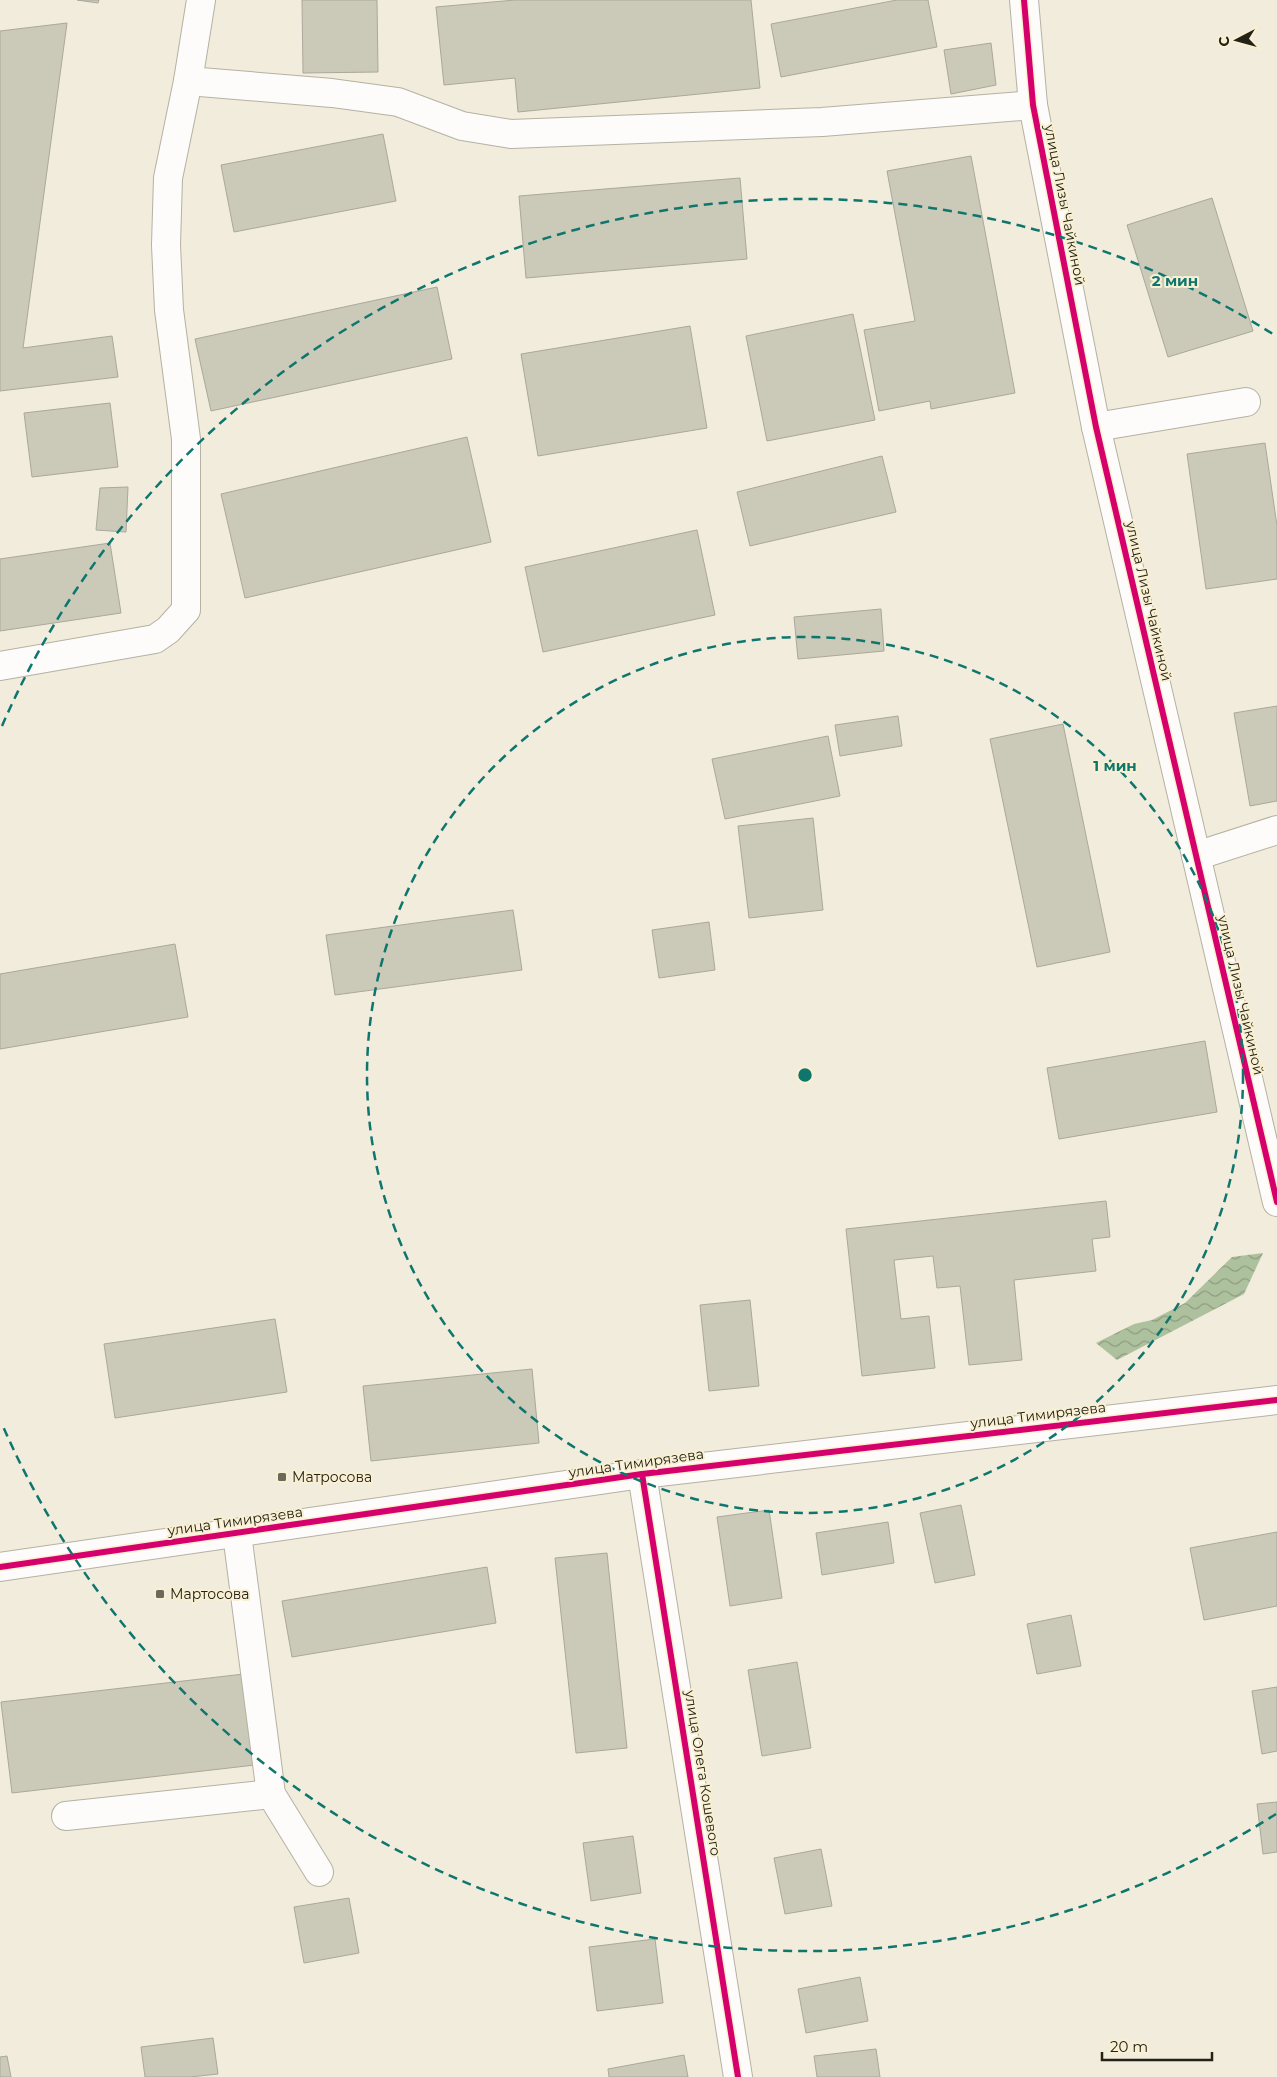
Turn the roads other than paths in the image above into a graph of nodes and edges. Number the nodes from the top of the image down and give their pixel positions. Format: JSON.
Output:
{"nodes":[{"id":1,"x":201,"y":0,"type":"edge"},
{"id":2,"x":1024,"y":0,"type":"edge"},
{"id":3,"x":188,"y":81,"type":"junction"},
{"id":4,"x":1033,"y":105,"type":"junction"},
{"id":5,"x":1246,"y":402,"type":"dead end"},
{"id":6,"x":1096,"y":427,"type":"junction"},
{"id":7,"x":0,"y":666,"type":"edge"},
{"id":8,"x":1277,"y":830,"type":"edge"},
{"id":9,"x":1196,"y":856,"type":"junction"},
{"id":10,"x":1277,"y":1202,"type":"edge"},
{"id":11,"x":1277,"y":1400,"type":"edge"},
{"id":12,"x":642,"y":1474,"type":"junction"},
{"id":13,"x":237,"y":1534,"type":"junction"},
{"id":14,"x":0,"y":1567,"type":"edge"},
{"id":15,"x":271,"y":1794,"type":"junction"},
{"id":16,"x":66,"y":1816,"type":"dead end"},
{"id":17,"x":319,"y":1872,"type":"dead end"},
{"id":18,"x":738,"y":2077,"type":"edge"}],
"edges":[{"from":1,"to":3,"type":"street"},
{"from":2,"to":4,"type":"street","name":"улица Лизы Чайкиной"},
{"from":3,"to":4,"type":"street"},
{"from":3,"to":7,"type":"street"},
{"from":4,"to":6,"type":"street","name":"улица Лизы Чайкиной"},
{"from":5,"to":6,"type":"street"},
{"from":6,"to":9,"type":"street","name":"улица Лизы Чайкиной"},
{"from":8,"to":9,"type":"street"},
{"from":9,"to":10,"type":"street","name":"улица Лизы Чайкиной"},
{"from":11,"to":12,"type":"street","name":"улица Тимирязева"},
{"from":12,"to":13,"type":"street","name":"улица Тимирязева"},
{"from":12,"to":18,"type":"street","name":"улица Олега Кошевого"},
{"from":13,"to":14,"type":"street","name":"улица Тимирязева"},
{"from":13,"to":15,"type":"street"},
{"from":15,"to":16,"type":"street"},
{"from":15,"to":17,"type":"street"}]}
